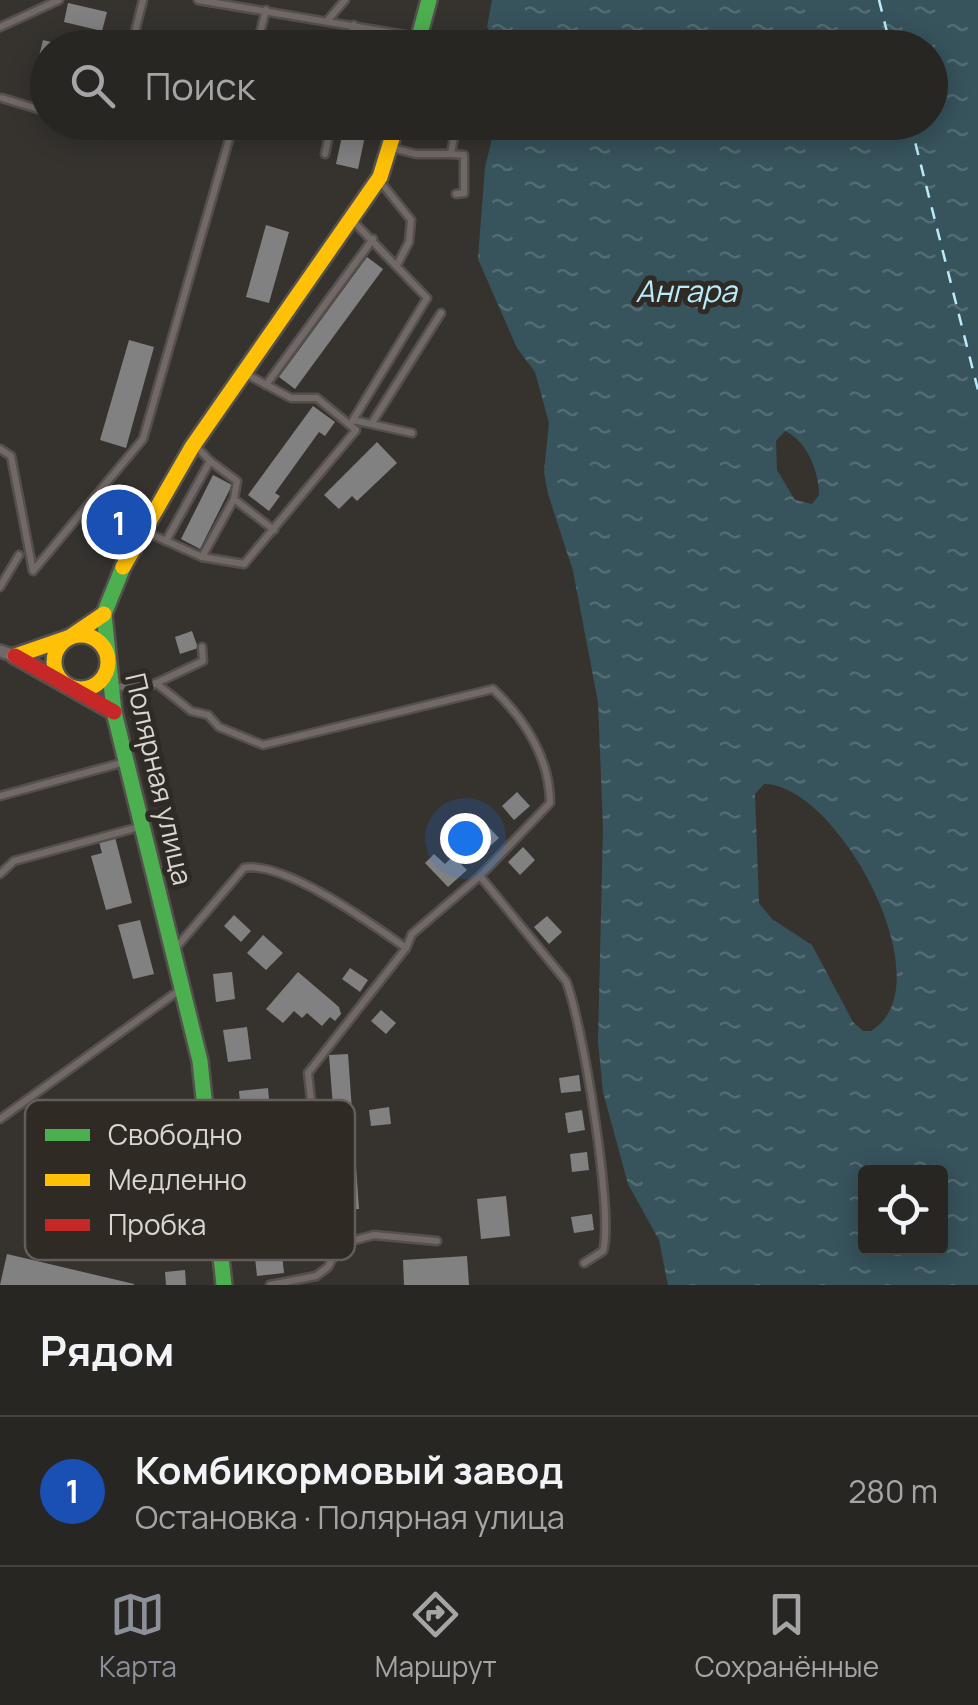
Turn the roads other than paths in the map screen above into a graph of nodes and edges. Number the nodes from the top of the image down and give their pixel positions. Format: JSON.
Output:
{"nodes":[{"id":1,"x":60,"y":0,"type":"edge"},
{"id":2,"x":143,"y":0,"type":"edge"},
{"id":3,"x":198,"y":0,"type":"edge"},
{"id":4,"x":345,"y":0,"type":"edge"},
{"id":5,"x":422,"y":0,"type":"edge"},
{"id":6,"x":430,"y":0,"type":"edge"},
{"id":7,"x":266,"y":10,"type":"junction"},
{"id":8,"x":327,"y":20,"type":"junction"},
{"id":9,"x":354,"y":26,"type":"junction"},
{"id":10,"x":0,"y":27,"type":"edge"},
{"id":11,"x":135,"y":30,"type":"edge"},
{"id":12,"x":261,"y":30,"type":"edge"},
{"id":13,"x":353,"y":30,"type":"edge"},
{"id":14,"x":375,"y":30,"type":"edge"},
{"id":15,"x":419,"y":30,"type":"edge"},
{"id":16,"x":421,"y":30,"type":"edge"},
{"id":17,"x":2,"y":98,"type":"dead end"},
{"id":18,"x":30,"y":107,"type":"edge"},
{"id":19,"x":229,"y":140,"type":"edge"},
{"id":20,"x":328,"y":140,"type":"edge"},
{"id":21,"x":393,"y":140,"type":"edge"},
{"id":22,"x":453,"y":140,"type":"edge"},
{"id":23,"x":391,"y":148,"type":"junction"},
{"id":24,"x":325,"y":154,"type":"dead end"},
{"id":25,"x":451,"y":154,"type":"junction"},
{"id":26,"x":379,"y":180,"type":"junction"},
{"id":27,"x":456,"y":194,"type":"dead end"},
{"id":28,"x":354,"y":221,"type":"junction"},
{"id":29,"x":372,"y":239,"type":"junction"},
{"id":30,"x":397,"y":265,"type":"junction"},
{"id":31,"x":441,"y":312,"type":"dead end"},
{"id":32,"x":244,"y":373,"type":"junction"},
{"id":33,"x":266,"y":385,"type":"junction"},
{"id":34,"x":351,"y":423,"type":"junction"},
{"id":35,"x":372,"y":423,"type":"junction"},
{"id":36,"x":412,"y":433,"type":"dead end"},
{"id":37,"x":194,"y":444,"type":"junction"},
{"id":38,"x":0,"y":449,"type":"edge"},
{"id":39,"x":210,"y":461,"type":"junction"},
{"id":40,"x":234,"y":499,"type":"junction"},
{"id":41,"x":274,"y":530,"type":"junction"},
{"id":42,"x":144,"y":531,"type":"junction"},
{"id":43,"x":166,"y":541,"type":"junction"},
{"id":44,"x":19,"y":555,"type":"dead end"},
{"id":45,"x":202,"y":557,"type":"junction"},
{"id":46,"x":0,"y":587,"type":"edge"},
{"id":47,"x":104,"y":614,"type":"junction"},
{"id":48,"x":70,"y":637,"type":"junction"},
{"id":49,"x":202,"y":647,"type":"dead end"},
{"id":50,"x":8,"y":653,"type":"edge"},
{"id":51,"x":107,"y":663,"type":"junction"},
{"id":52,"x":156,"y":683,"type":"junction"},
{"id":53,"x":66,"y":684,"type":"junction"},
{"id":54,"x":110,"y":688,"type":"junction"},
{"id":55,"x":114,"y":712,"type":"junction"},
{"id":56,"x":126,"y":762,"type":"junction"},
{"id":57,"x":0,"y":796,"type":"edge"},
{"id":58,"x":142,"y":826,"type":"junction"},
{"id":59,"x":0,"y":874,"type":"edge"},
{"id":60,"x":480,"y":876,"type":"junction"},
{"id":61,"x":406,"y":948,"type":"junction"},
{"id":62,"x":173,"y":951,"type":"junction"},
{"id":63,"x":182,"y":988,"type":"junction"},
{"id":64,"x":26,"y":1100,"type":"edge"},
{"id":65,"x":204,"y":1100,"type":"edge"},
{"id":66,"x":311,"y":1100,"type":"edge"},
{"id":67,"x":25,"y":1101,"type":"edge"},
{"id":68,"x":0,"y":1119,"type":"edge"},
{"id":69,"x":355,"y":1239,"type":"edge"},
{"id":70,"x":437,"y":1241,"type":"dead end"},
{"id":71,"x":222,"y":1260,"type":"edge"},
{"id":72,"x":331,"y":1260,"type":"edge"},
{"id":73,"x":584,"y":1263,"type":"dead end"},
{"id":74,"x":224,"y":1285,"type":"edge"},
{"id":75,"x":270,"y":1285,"type":"edge"}],
"edges":[{"from":1,"to":10,"type":"lane"},
{"from":2,"to":11,"type":"lane"},
{"from":3,"to":7,"type":"lane"},
{"from":4,"to":8,"type":"lane"},
{"from":5,"to":15,"type":"lane"},
{"from":6,"to":16,"type":"main road"},
{"from":7,"to":8,"type":"lane"},
{"from":7,"to":12,"type":"lane"},
{"from":8,"to":9,"type":"lane"},
{"from":9,"to":13,"type":"lane"},
{"from":9,"to":14,"type":"lane"},
{"from":17,"to":18,"type":"lane"},
{"from":19,"to":38,"type":"lane"},
{"from":20,"to":24,"type":"lane"},
{"from":21,"to":23,"type":"main road","name":"Полярная улица"},
{"from":22,"to":25,"type":"lane"},
{"from":23,"to":25,"type":"lane"},
{"from":23,"to":26,"type":"main road","name":"Полярная улица"},
{"from":25,"to":27,"type":"lane"},
{"from":26,"to":28,"type":"main road","name":"Полярная улица"},
{"from":26,"to":30,"type":"lane"},
{"from":28,"to":29,"type":"lane"},
{"from":28,"to":32,"type":"main road","name":"Полярная улица"},
{"from":29,"to":30,"type":"lane"},
{"from":29,"to":33,"type":"lane"},
{"from":30,"to":34,"type":"lane"},
{"from":31,"to":35,"type":"lane"},
{"from":32,"to":33,"type":"lane"},
{"from":32,"to":37,"type":"main road","name":"Полярная улица"},
{"from":33,"to":34,"type":"lane"},
{"from":34,"to":35,"type":"lane"},
{"from":34,"to":41,"type":"lane"},
{"from":35,"to":36,"type":"lane"},
{"from":37,"to":39,"type":"lane"},
{"from":37,"to":42,"type":"main road","name":"Полярная улица"},
{"from":39,"to":40,"type":"lane"},
{"from":39,"to":43,"type":"lane"},
{"from":40,"to":41,"type":"lane"},
{"from":40,"to":45,"type":"lane"},
{"from":41,"to":45,"type":"lane"},
{"from":42,"to":43,"type":"lane"},
{"from":42,"to":47,"type":"main road","name":"Полярная улица"},
{"from":43,"to":45,"type":"lane"},
{"from":44,"to":46,"type":"lane"},
{"from":47,"to":48,"type":"main road"},
{"from":47,"to":51,"type":"main road","name":"Полярная улица"},
{"from":48,"to":50,"type":"main road"},
{"from":48,"to":51,"type":"main road"},
{"from":48,"to":53,"type":"main road"},
{"from":49,"to":52,"type":"lane"},
{"from":50,"to":53,"type":"main road"},
{"from":51,"to":53,"type":"main road"},
{"from":51,"to":54,"type":"main road","name":"Полярная улица"},
{"from":52,"to":54,"type":"lane"},
{"from":52,"to":60,"type":"lane"},
{"from":53,"to":55,"type":"main road"},
{"from":54,"to":55,"type":"main road","name":"Полярная улица"},
{"from":55,"to":56,"type":"main road","name":"Полярная улица"},
{"from":56,"to":57,"type":"lane"},
{"from":56,"to":58,"type":"main road","name":"Полярная улица"},
{"from":58,"to":59,"type":"lane"},
{"from":58,"to":62,"type":"main road","name":"Полярная улица"},
{"from":60,"to":61,"type":"lane"},
{"from":60,"to":73,"type":"lane"},
{"from":61,"to":62,"type":"lane"},
{"from":61,"to":66,"type":"lane"},
{"from":62,"to":63,"type":"main road","name":"Полярная улица"},
{"from":63,"to":64,"type":"lane"},
{"from":63,"to":65,"type":"main road","name":"Полярная улица"},
{"from":67,"to":68,"type":"lane"},
{"from":69,"to":70,"type":"lane"},
{"from":71,"to":74,"type":"main road","name":"Полярная улица"},
{"from":72,"to":75,"type":"lane"}]}
